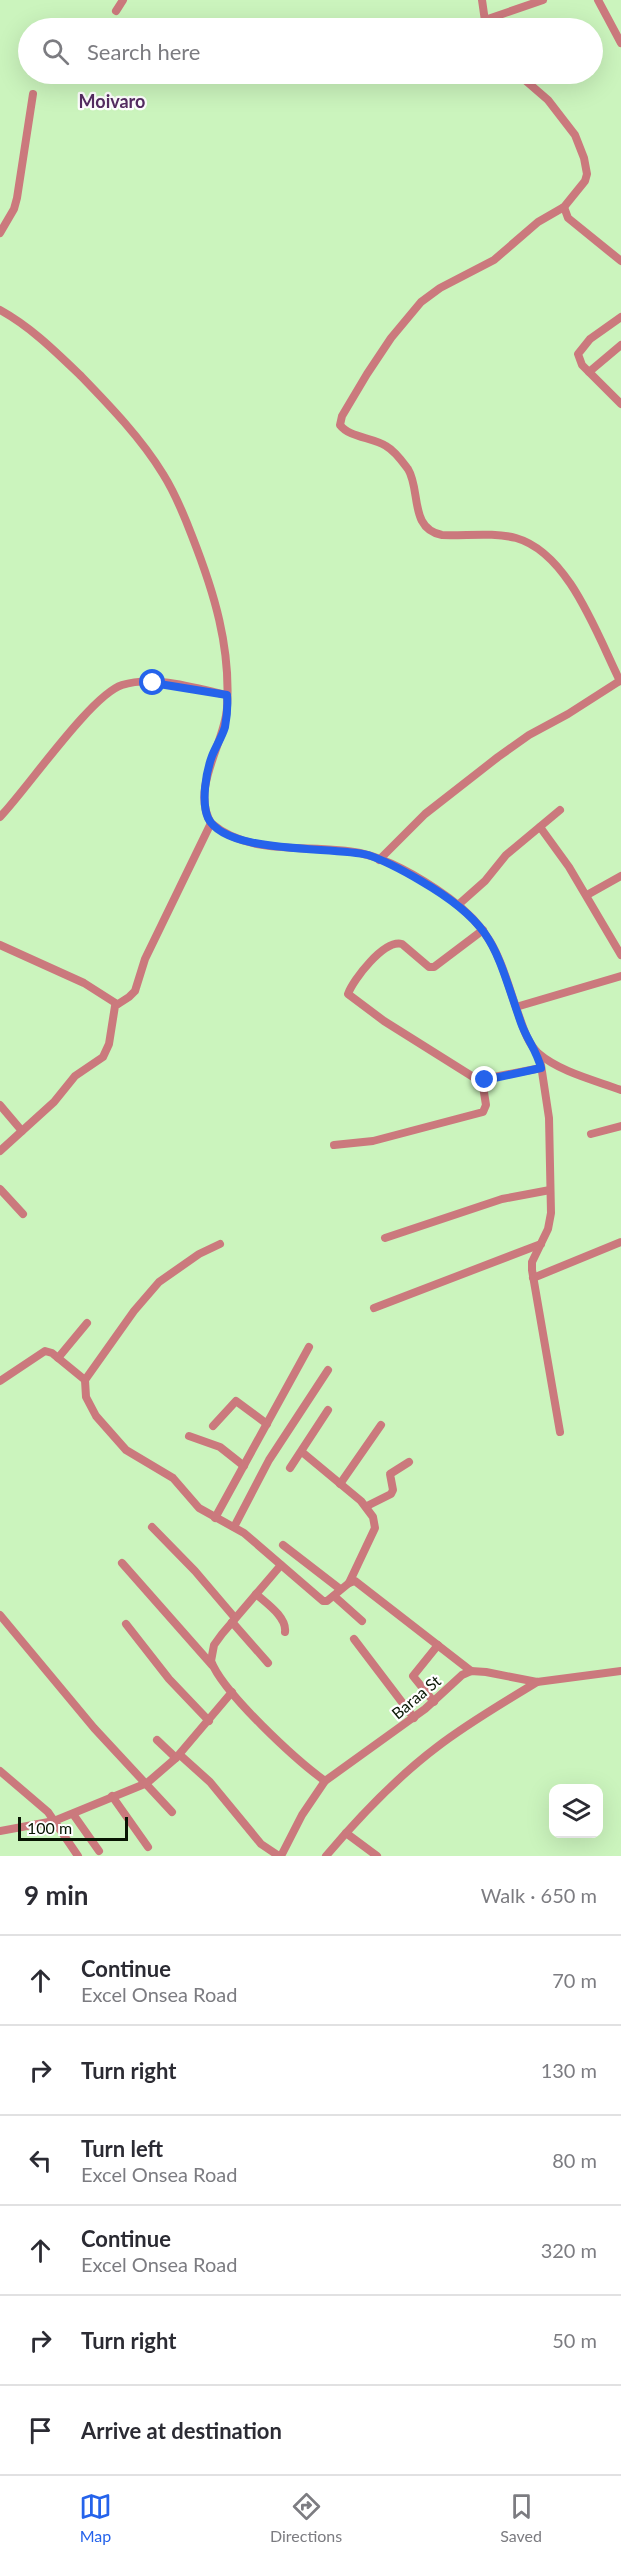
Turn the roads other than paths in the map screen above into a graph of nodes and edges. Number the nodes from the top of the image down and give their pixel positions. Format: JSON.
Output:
{"nodes":[{"id":1,"x":123,"y":0,"type":"edge"},
{"id":2,"x":482,"y":0,"type":"edge"},
{"id":3,"x":543,"y":0,"type":"edge"},
{"id":4,"x":598,"y":0,"type":"edge"},
{"id":5,"x":116,"y":11,"type":"dead end"},
{"id":6,"x":485,"y":18,"type":"edge"},
{"id":7,"x":500,"y":18,"type":"edge"},
{"id":8,"x":621,"y":43,"type":"edge"},
{"id":9,"x":529,"y":84,"type":"edge"},
{"id":10,"x":33,"y":94,"type":"dead end"},
{"id":11,"x":564,"y":207,"type":"junction"},
{"id":12,"x":0,"y":233,"type":"edge"},
{"id":13,"x":621,"y":261,"type":"edge"},
{"id":14,"x":0,"y":310,"type":"edge"},
{"id":15,"x":620,"y":319,"type":"edge"},
{"id":16,"x":621,"y":345,"type":"edge"},
{"id":17,"x":589,"y":372,"type":"junction"},
{"id":18,"x":621,"y":404,"type":"edge"},
{"id":19,"x":621,"y":680,"type":"edge"},
{"id":20,"x":227,"y":695,"type":"junction"},
{"id":21,"x":560,"y":810,"type":"dead end"},
{"id":22,"x":0,"y":817,"type":"edge"},
{"id":23,"x":211,"y":823,"type":"junction"},
{"id":24,"x":540,"y":826,"type":"junction"},
{"id":25,"x":380,"y":860,"type":"junction"},
{"id":26,"x":621,"y":876,"type":"edge"},
{"id":27,"x":587,"y":895,"type":"junction"},
{"id":28,"x":458,"y":905,"type":"junction"},
{"id":29,"x":483,"y":930,"type":"junction"},
{"id":30,"x":0,"y":945,"type":"edge"},
{"id":31,"x":621,"y":955,"type":"edge"},
{"id":32,"x":621,"y":976,"type":"edge"},
{"id":33,"x":117,"y":1004,"type":"junction"},
{"id":34,"x":516,"y":1007,"type":"junction"},
{"id":35,"x":538,"y":1053,"type":"junction"},
{"id":36,"x":541,"y":1068,"type":"junction"},
{"id":37,"x":482,"y":1080,"type":"junction"},
{"id":38,"x":621,"y":1090,"type":"edge"},
{"id":39,"x":0,"y":1105,"type":"edge"},
{"id":40,"x":621,"y":1126,"type":"edge"},
{"id":41,"x":22,"y":1131,"type":"junction"},
{"id":42,"x":591,"y":1134,"type":"dead end"},
{"id":43,"x":334,"y":1145,"type":"dead end"},
{"id":44,"x":0,"y":1151,"type":"edge"},
{"id":45,"x":0,"y":1189,"type":"edge"},
{"id":46,"x":550,"y":1190,"type":"junction"},
{"id":47,"x":22,"y":1214,"type":"dead end"},
{"id":48,"x":385,"y":1238,"type":"dead end"},
{"id":49,"x":621,"y":1242,"type":"edge"},
{"id":50,"x":220,"y":1244,"type":"dead end"},
{"id":51,"x":541,"y":1244,"type":"junction"},
{"id":52,"x":533,"y":1278,"type":"junction"},
{"id":53,"x":374,"y":1308,"type":"dead end"},
{"id":54,"x":87,"y":1323,"type":"dead end"},
{"id":55,"x":309,"y":1347,"type":"dead end"},
{"id":56,"x":58,"y":1358,"type":"junction"},
{"id":57,"x":328,"y":1370,"type":"dead end"},
{"id":58,"x":85,"y":1380,"type":"junction"},
{"id":59,"x":0,"y":1381,"type":"edge"},
{"id":60,"x":328,"y":1410,"type":"dead end"},
{"id":61,"x":267,"y":1424,"type":"junction"},
{"id":62,"x":381,"y":1425,"type":"dead end"},
{"id":63,"x":213,"y":1426,"type":"dead end"},
{"id":64,"x":560,"y":1432,"type":"dead end"},
{"id":65,"x":189,"y":1436,"type":"dead end"},
{"id":66,"x":302,"y":1452,"type":"junction"},
{"id":67,"x":410,"y":1462,"type":"dead end"},
{"id":68,"x":244,"y":1466,"type":"junction"},
{"id":69,"x":290,"y":1468,"type":"dead end"},
{"id":70,"x":340,"y":1484,"type":"junction"},
{"id":71,"x":367,"y":1506,"type":"junction"},
{"id":72,"x":215,"y":1518,"type":"junction"},
{"id":73,"x":152,"y":1527,"type":"dead end"},
{"id":74,"x":234,"y":1527,"type":"junction"},
{"id":75,"x":284,"y":1545,"type":"dead end"},
{"id":76,"x":122,"y":1563,"type":"dead end"},
{"id":77,"x":281,"y":1565,"type":"junction"},
{"id":78,"x":349,"y":1583,"type":"junction"},
{"id":79,"x":340,"y":1590,"type":"junction"},
{"id":80,"x":256,"y":1594,"type":"junction"},
{"id":81,"x":334,"y":1596,"type":"junction"},
{"id":82,"x":0,"y":1615,"type":"edge"},
{"id":83,"x":233,"y":1620,"type":"junction"},
{"id":84,"x":362,"y":1621,"type":"dead end"},
{"id":85,"x":126,"y":1624,"type":"dead end"},
{"id":86,"x":285,"y":1632,"type":"dead end"},
{"id":87,"x":354,"y":1639,"type":"dead end"},
{"id":88,"x":438,"y":1646,"type":"junction"},
{"id":89,"x":268,"y":1663,"type":"dead end"},
{"id":90,"x":213,"y":1666,"type":"junction"},
{"id":91,"x":471,"y":1671,"type":"junction"},
{"id":92,"x":621,"y":1671,"type":"edge"},
{"id":93,"x":537,"y":1682,"type":"junction"},
{"id":94,"x":232,"y":1692,"type":"junction"},
{"id":95,"x":434,"y":1702,"type":"junction"},
{"id":96,"x":414,"y":1718,"type":"junction"},
{"id":97,"x":208,"y":1721,"type":"junction"},
{"id":98,"x":157,"y":1740,"type":"dead end"},
{"id":99,"x":178,"y":1756,"type":"junction"},
{"id":100,"x":0,"y":1771,"type":"edge"},
{"id":101,"x":325,"y":1781,"type":"junction"},
{"id":102,"x":147,"y":1782,"type":"junction"},
{"id":103,"x":112,"y":1796,"type":"junction"},
{"id":104,"x":172,"y":1812,"type":"dead end"},
{"id":105,"x":73,"y":1814,"type":"junction"},
{"id":106,"x":54,"y":1821,"type":"junction"},
{"id":107,"x":0,"y":1831,"type":"edge"},
{"id":108,"x":346,"y":1833,"type":"junction"},
{"id":109,"x":148,"y":1847,"type":"dead end"},
{"id":110,"x":99,"y":1851,"type":"dead end"},
{"id":111,"x":78,"y":1856,"type":"edge"},
{"id":112,"x":280,"y":1856,"type":"edge"},
{"id":113,"x":326,"y":1856,"type":"edge"},
{"id":114,"x":377,"y":1856,"type":"edge"}],
"edges":[{"from":1,"to":5,"type":"street"},
{"from":2,"to":6,"type":"street"},
{"from":3,"to":7,"type":"street"},
{"from":4,"to":8,"type":"street"},
{"from":9,"to":11,"type":"street"},
{"from":10,"to":12,"type":"street"},
{"from":11,"to":13,"type":"street"},
{"from":11,"to":19,"type":"street"},
{"from":14,"to":20,"type":"street"},
{"from":15,"to":17,"type":"street"},
{"from":16,"to":17,"type":"street"},
{"from":17,"to":18,"type":"street"},
{"from":19,"to":25,"type":"street"},
{"from":20,"to":22,"type":"street"},
{"from":20,"to":23,"type":"street"},
{"from":21,"to":24,"type":"street"},
{"from":23,"to":25,"type":"street"},
{"from":23,"to":33,"type":"street"},
{"from":24,"to":27,"type":"street"},
{"from":24,"to":28,"type":"street"},
{"from":25,"to":28,"type":"street"},
{"from":26,"to":27,"type":"street"},
{"from":27,"to":31,"type":"street"},
{"from":28,"to":29,"type":"street"},
{"from":29,"to":34,"type":"street"},
{"from":29,"to":37,"type":"street"},
{"from":30,"to":33,"type":"street"},
{"from":32,"to":34,"type":"street"},
{"from":33,"to":41,"type":"street"},
{"from":34,"to":35,"type":"street"},
{"from":35,"to":36,"type":"street"},
{"from":35,"to":38,"type":"street"},
{"from":36,"to":37,"type":"street"},
{"from":36,"to":46,"type":"street"},
{"from":37,"to":43,"type":"street"},
{"from":39,"to":41,"type":"street"},
{"from":40,"to":42,"type":"street"},
{"from":41,"to":44,"type":"street"},
{"from":45,"to":47,"type":"street"},
{"from":46,"to":48,"type":"street"},
{"from":46,"to":51,"type":"street"},
{"from":49,"to":52,"type":"street"},
{"from":50,"to":58,"type":"street"},
{"from":51,"to":52,"type":"street"},
{"from":51,"to":53,"type":"street"},
{"from":52,"to":64,"type":"street"},
{"from":54,"to":56,"type":"street"},
{"from":55,"to":61,"type":"street"},
{"from":56,"to":58,"type":"street"},
{"from":56,"to":59,"type":"street"},
{"from":57,"to":74,"type":"street"},
{"from":58,"to":72,"type":"street"},
{"from":60,"to":66,"type":"street"},
{"from":61,"to":63,"type":"street"},
{"from":61,"to":68,"type":"street"},
{"from":62,"to":70,"type":"street"},
{"from":65,"to":68,"type":"street"},
{"from":66,"to":69,"type":"street"},
{"from":66,"to":70,"type":"street"},
{"from":67,"to":71,"type":"street"},
{"from":68,"to":72,"type":"street"},
{"from":70,"to":71,"type":"street"},
{"from":71,"to":78,"type":"street"},
{"from":72,"to":74,"type":"street"},
{"from":73,"to":83,"type":"street"},
{"from":74,"to":77,"type":"street"},
{"from":75,"to":79,"type":"street"},
{"from":76,"to":90,"type":"street"},
{"from":77,"to":80,"type":"street"},
{"from":77,"to":81,"type":"street"},
{"from":78,"to":79,"type":"street"},
{"from":78,"to":88,"type":"street"},
{"from":79,"to":81,"type":"street"},
{"from":80,"to":83,"type":"street"},
{"from":80,"to":86,"type":"street"},
{"from":81,"to":84,"type":"street"},
{"from":82,"to":102,"type":"street"},
{"from":83,"to":89,"type":"street"},
{"from":83,"to":90,"type":"street"},
{"from":85,"to":97,"type":"street"},
{"from":87,"to":96,"type":"street"},
{"from":88,"to":91,"type":"street"},
{"from":88,"to":95,"type":"street"},
{"from":90,"to":94,"type":"street"},
{"from":91,"to":93,"type":"street"},
{"from":91,"to":95,"type":"street","name":"Baraa St"},
{"from":92,"to":93,"type":"street"},
{"from":93,"to":108,"type":"street"},
{"from":94,"to":97,"type":"street"},
{"from":94,"to":101,"type":"street"},
{"from":95,"to":96,"type":"street","name":"Baraa St"},
{"from":96,"to":101,"type":"street","name":"Baraa St"},
{"from":97,"to":99,"type":"street"},
{"from":98,"to":99,"type":"street"},
{"from":99,"to":102,"type":"street"},
{"from":99,"to":112,"type":"street"},
{"from":100,"to":106,"type":"street"},
{"from":101,"to":112,"type":"street","name":"Baraa St"},
{"from":102,"to":103,"type":"street"},
{"from":102,"to":104,"type":"street"},
{"from":103,"to":105,"type":"street"},
{"from":103,"to":109,"type":"street"},
{"from":105,"to":106,"type":"street"},
{"from":105,"to":110,"type":"street"},
{"from":106,"to":107,"type":"street"},
{"from":106,"to":111,"type":"street"},
{"from":108,"to":113,"type":"street"},
{"from":108,"to":114,"type":"street"}]}
